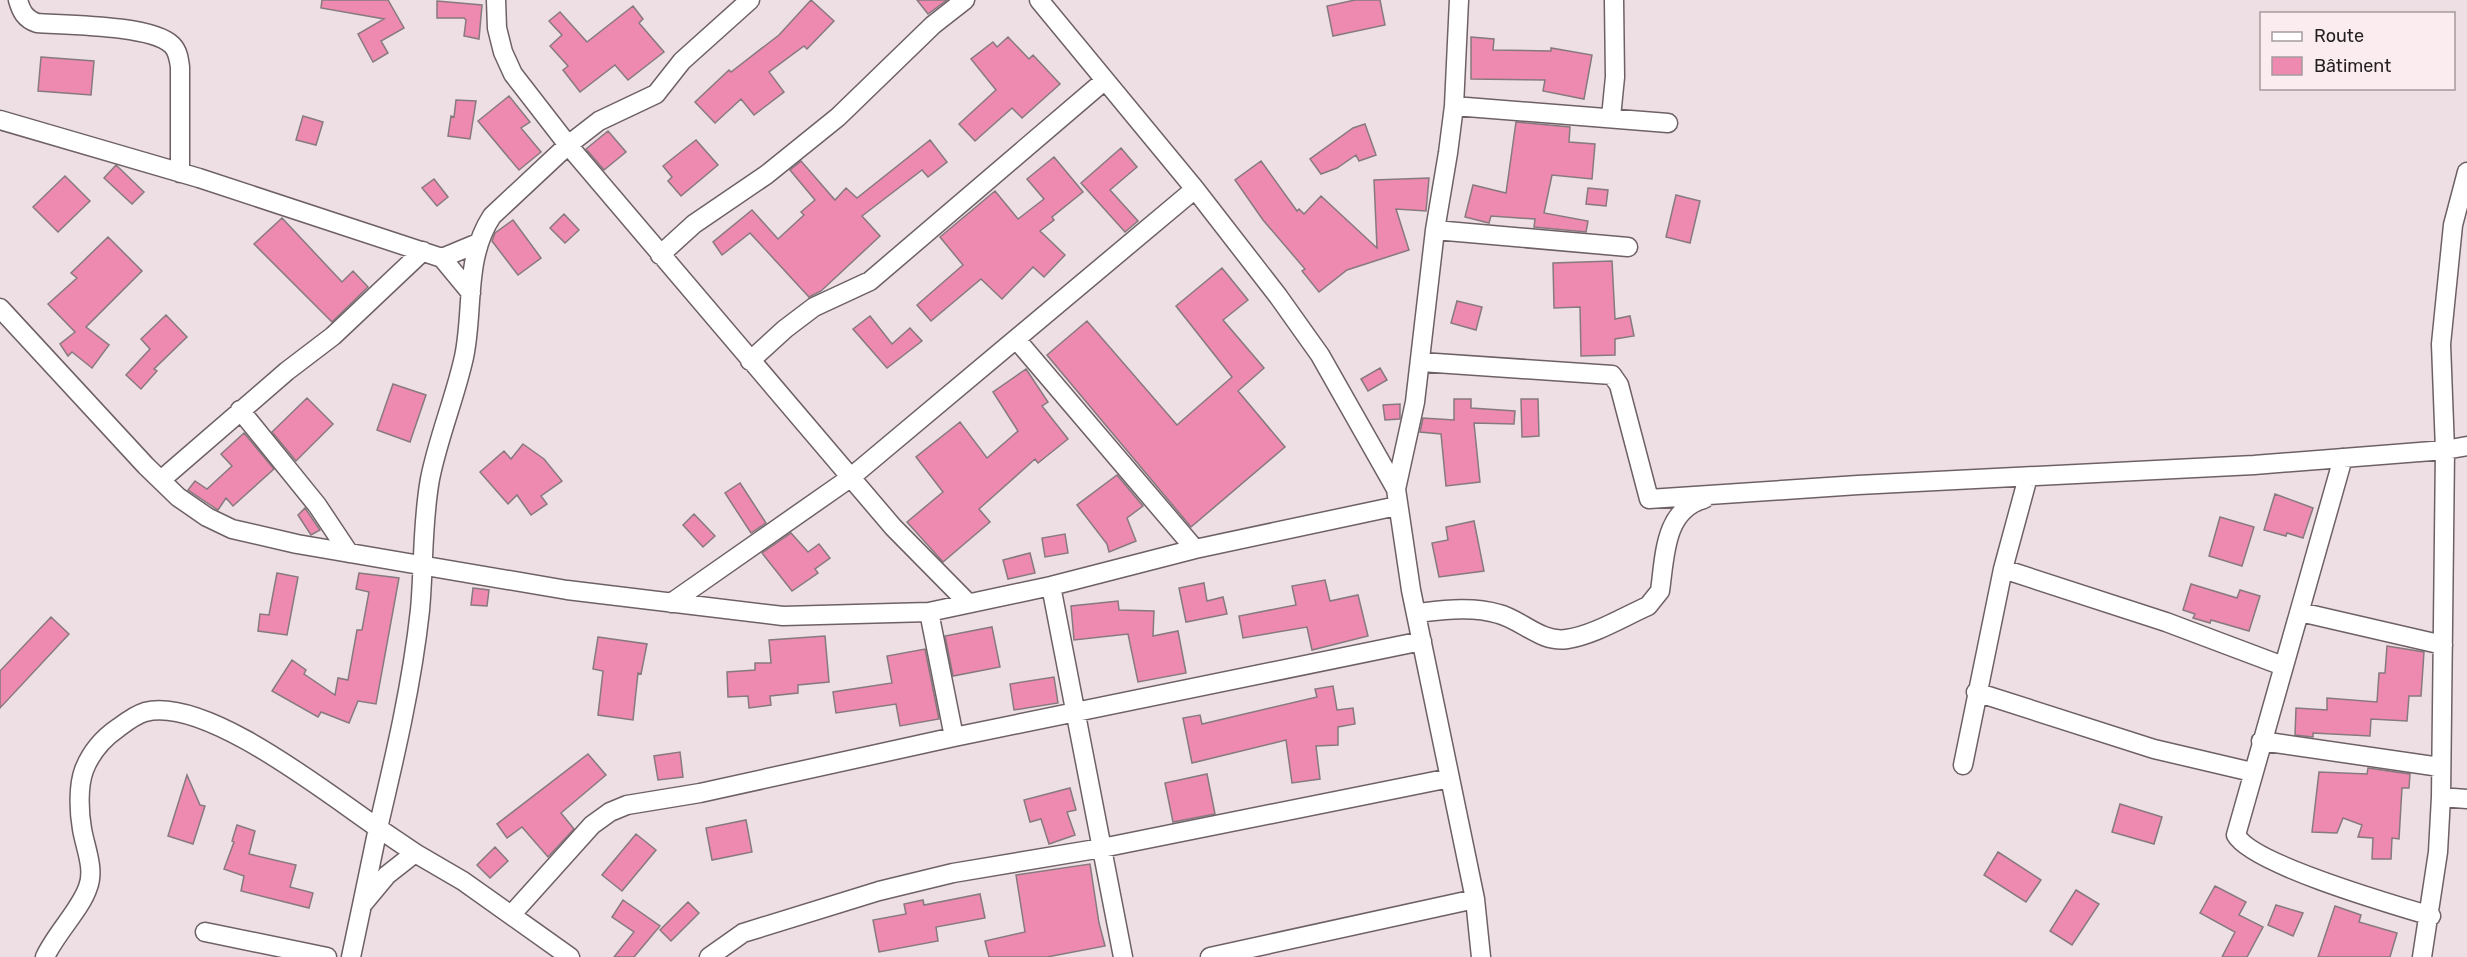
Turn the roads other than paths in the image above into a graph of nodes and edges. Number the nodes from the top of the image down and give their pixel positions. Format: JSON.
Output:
{"nodes":[{"id":1,"x":18,"y":0,"type":"edge"},
{"id":2,"x":496,"y":0,"type":"edge"},
{"id":3,"x":750,"y":0,"type":"edge"},
{"id":4,"x":965,"y":0,"type":"edge"},
{"id":5,"x":1038,"y":0,"type":"edge"},
{"id":6,"x":1459,"y":0,"type":"edge"},
{"id":7,"x":1614,"y":0,"type":"edge"},
{"id":8,"x":1104,"y":81,"type":"junction"},
{"id":9,"x":1454,"y":106,"type":"junction"},
{"id":10,"x":1611,"y":117,"type":"junction"},
{"id":11,"x":0,"y":120,"type":"edge"},
{"id":12,"x":1668,"y":123,"type":"dead end"},
{"id":13,"x":568,"y":145,"type":"junction"},
{"id":14,"x":2467,"y":172,"type":"edge"},
{"id":15,"x":180,"y":173,"type":"junction"},
{"id":16,"x":1195,"y":189,"type":"junction"},
{"id":17,"x":1435,"y":230,"type":"junction"},
{"id":18,"x":478,"y":243,"type":"junction"},
{"id":19,"x":1629,"y":247,"type":"dead end"},
{"id":20,"x":423,"y":251,"type":"junction"},
{"id":21,"x":660,"y":255,"type":"junction"},
{"id":22,"x":442,"y":258,"type":"junction"},
{"id":23,"x":471,"y":293,"type":"junction"},
{"id":24,"x":0,"y":308,"type":"edge"},
{"id":25,"x":1016,"y":339,"type":"junction"},
{"id":26,"x":750,"y":361,"type":"junction"},
{"id":27,"x":1421,"y":362,"type":"junction"},
{"id":28,"x":240,"y":410,"type":"junction"},
{"id":29,"x":2467,"y":446,"type":"edge"},
{"id":30,"x":2445,"y":450,"type":"junction"},
{"id":31,"x":2343,"y":458,"type":"junction"},
{"id":32,"x":2028,"y":477,"type":"junction"},
{"id":33,"x":850,"y":478,"type":"junction"},
{"id":34,"x":161,"y":480,"type":"junction"},
{"id":35,"x":1720,"y":494,"type":"junction"},
{"id":36,"x":1396,"y":497,"type":"junction"},
{"id":37,"x":1195,"y":549,"type":"junction"},
{"id":38,"x":349,"y":554,"type":"junction"},
{"id":39,"x":422,"y":565,"type":"junction"},
{"id":40,"x":2003,"y":568,"type":"junction"},
{"id":41,"x":1050,"y":586,"type":"junction"},
{"id":42,"x":671,"y":603,"type":"junction"},
{"id":43,"x":968,"y":603,"type":"junction"},
{"id":44,"x":929,"y":612,"type":"junction"},
{"id":45,"x":2300,"y":612,"type":"junction"},
{"id":46,"x":1417,"y":613,"type":"junction"},
{"id":47,"x":1422,"y":641,"type":"junction"},
{"id":48,"x":2443,"y":645,"type":"junction"},
{"id":49,"x":2283,"y":666,"type":"junction"},
{"id":50,"x":1976,"y":692,"type":"junction"},
{"id":51,"x":1074,"y":713,"type":"junction"},
{"id":52,"x":954,"y":737,"type":"junction"},
{"id":53,"x":2262,"y":741,"type":"junction"},
{"id":54,"x":1964,"y":765,"type":"dead end"},
{"id":55,"x":2440,"y":767,"type":"junction"},
{"id":56,"x":2252,"y":772,"type":"junction"},
{"id":57,"x":1450,"y":778,"type":"junction"},
{"id":58,"x":2441,"y":797,"type":"junction"},
{"id":59,"x":2467,"y":799,"type":"edge"},
{"id":60,"x":378,"y":828,"type":"junction"},
{"id":61,"x":1102,"y":848,"type":"junction"},
{"id":62,"x":415,"y":853,"type":"junction"},
{"id":63,"x":1474,"y":899,"type":"junction"},
{"id":64,"x":362,"y":905,"type":"junction"},
{"id":65,"x":512,"y":914,"type":"junction"},
{"id":66,"x":2431,"y":916,"type":"junction"},
{"id":67,"x":205,"y":932,"type":"dead end"},
{"id":68,"x":45,"y":957,"type":"edge"},
{"id":69,"x":327,"y":957,"type":"edge"},
{"id":70,"x":351,"y":957,"type":"edge"},
{"id":71,"x":570,"y":957,"type":"edge"},
{"id":72,"x":709,"y":957,"type":"edge"},
{"id":73,"x":1123,"y":957,"type":"edge"},
{"id":74,"x":1210,"y":957,"type":"edge"},
{"id":75,"x":1481,"y":957,"type":"edge"},
{"id":76,"x":2422,"y":957,"type":"edge"}],
"edges":[{"from":1,"to":15,"type":"street"},
{"from":2,"to":13,"type":"street"},
{"from":3,"to":13,"type":"street"},
{"from":4,"to":21,"type":"street"},
{"from":5,"to":8,"type":"street"},
{"from":6,"to":9,"type":"street"},
{"from":7,"to":10,"type":"street"},
{"from":8,"to":16,"type":"street"},
{"from":8,"to":26,"type":"street"},
{"from":9,"to":10,"type":"street"},
{"from":9,"to":17,"type":"street"},
{"from":10,"to":12,"type":"street"},
{"from":11,"to":15,"type":"street"},
{"from":13,"to":18,"type":"street"},
{"from":13,"to":21,"type":"street"},
{"from":14,"to":30,"type":"street"},
{"from":15,"to":20,"type":"street"},
{"from":16,"to":25,"type":"street"},
{"from":16,"to":36,"type":"street"},
{"from":17,"to":19,"type":"street"},
{"from":17,"to":27,"type":"street"},
{"from":18,"to":22,"type":"street"},
{"from":18,"to":23,"type":"street"},
{"from":20,"to":22,"type":"street"},
{"from":20,"to":28,"type":"street"},
{"from":21,"to":26,"type":"street"},
{"from":22,"to":23,"type":"street"},
{"from":23,"to":39,"type":"street"},
{"from":24,"to":34,"type":"street"},
{"from":25,"to":33,"type":"street"},
{"from":25,"to":37,"type":"street"},
{"from":26,"to":33,"type":"street"},
{"from":27,"to":35,"type":"street"},
{"from":27,"to":36,"type":"street"},
{"from":28,"to":34,"type":"street"},
{"from":28,"to":38,"type":"street"},
{"from":29,"to":30,"type":"street"},
{"from":30,"to":31,"type":"street"},
{"from":30,"to":48,"type":"street"},
{"from":31,"to":32,"type":"street"},
{"from":31,"to":45,"type":"street"},
{"from":32,"to":35,"type":"street"},
{"from":32,"to":40,"type":"street"},
{"from":33,"to":42,"type":"street"},
{"from":33,"to":43,"type":"street"},
{"from":34,"to":38,"type":"street"},
{"from":35,"to":46,"type":"street"},
{"from":36,"to":37,"type":"street"},
{"from":36,"to":46,"type":"street"},
{"from":37,"to":41,"type":"street"},
{"from":38,"to":39,"type":"street"},
{"from":39,"to":42,"type":"street"},
{"from":39,"to":60,"type":"street"},
{"from":40,"to":49,"type":"street"},
{"from":40,"to":50,"type":"street"},
{"from":41,"to":43,"type":"street"},
{"from":41,"to":51,"type":"street"},
{"from":42,"to":44,"type":"street"},
{"from":43,"to":44,"type":"street"},
{"from":44,"to":52,"type":"street"},
{"from":45,"to":48,"type":"street"},
{"from":45,"to":49,"type":"street"},
{"from":46,"to":47,"type":"street"},
{"from":47,"to":51,"type":"street"},
{"from":47,"to":57,"type":"street"},
{"from":48,"to":55,"type":"street"},
{"from":49,"to":53,"type":"street"},
{"from":50,"to":54,"type":"street"},
{"from":50,"to":56,"type":"street"},
{"from":51,"to":52,"type":"street"},
{"from":51,"to":61,"type":"street"},
{"from":52,"to":65,"type":"street"},
{"from":53,"to":55,"type":"street"},
{"from":53,"to":56,"type":"street"},
{"from":55,"to":58,"type":"street"},
{"from":56,"to":66,"type":"street"},
{"from":57,"to":61,"type":"street"},
{"from":57,"to":63,"type":"street"},
{"from":58,"to":59,"type":"street"},
{"from":58,"to":66,"type":"street"},
{"from":60,"to":62,"type":"street"},
{"from":60,"to":64,"type":"street"},
{"from":60,"to":68,"type":"street"},
{"from":61,"to":72,"type":"street"},
{"from":61,"to":73,"type":"street"},
{"from":62,"to":64,"type":"street"},
{"from":62,"to":65,"type":"street"},
{"from":63,"to":74,"type":"street"},
{"from":63,"to":75,"type":"street"},
{"from":64,"to":70,"type":"street"},
{"from":65,"to":71,"type":"street"},
{"from":66,"to":76,"type":"street"},
{"from":67,"to":69,"type":"street"}]}
